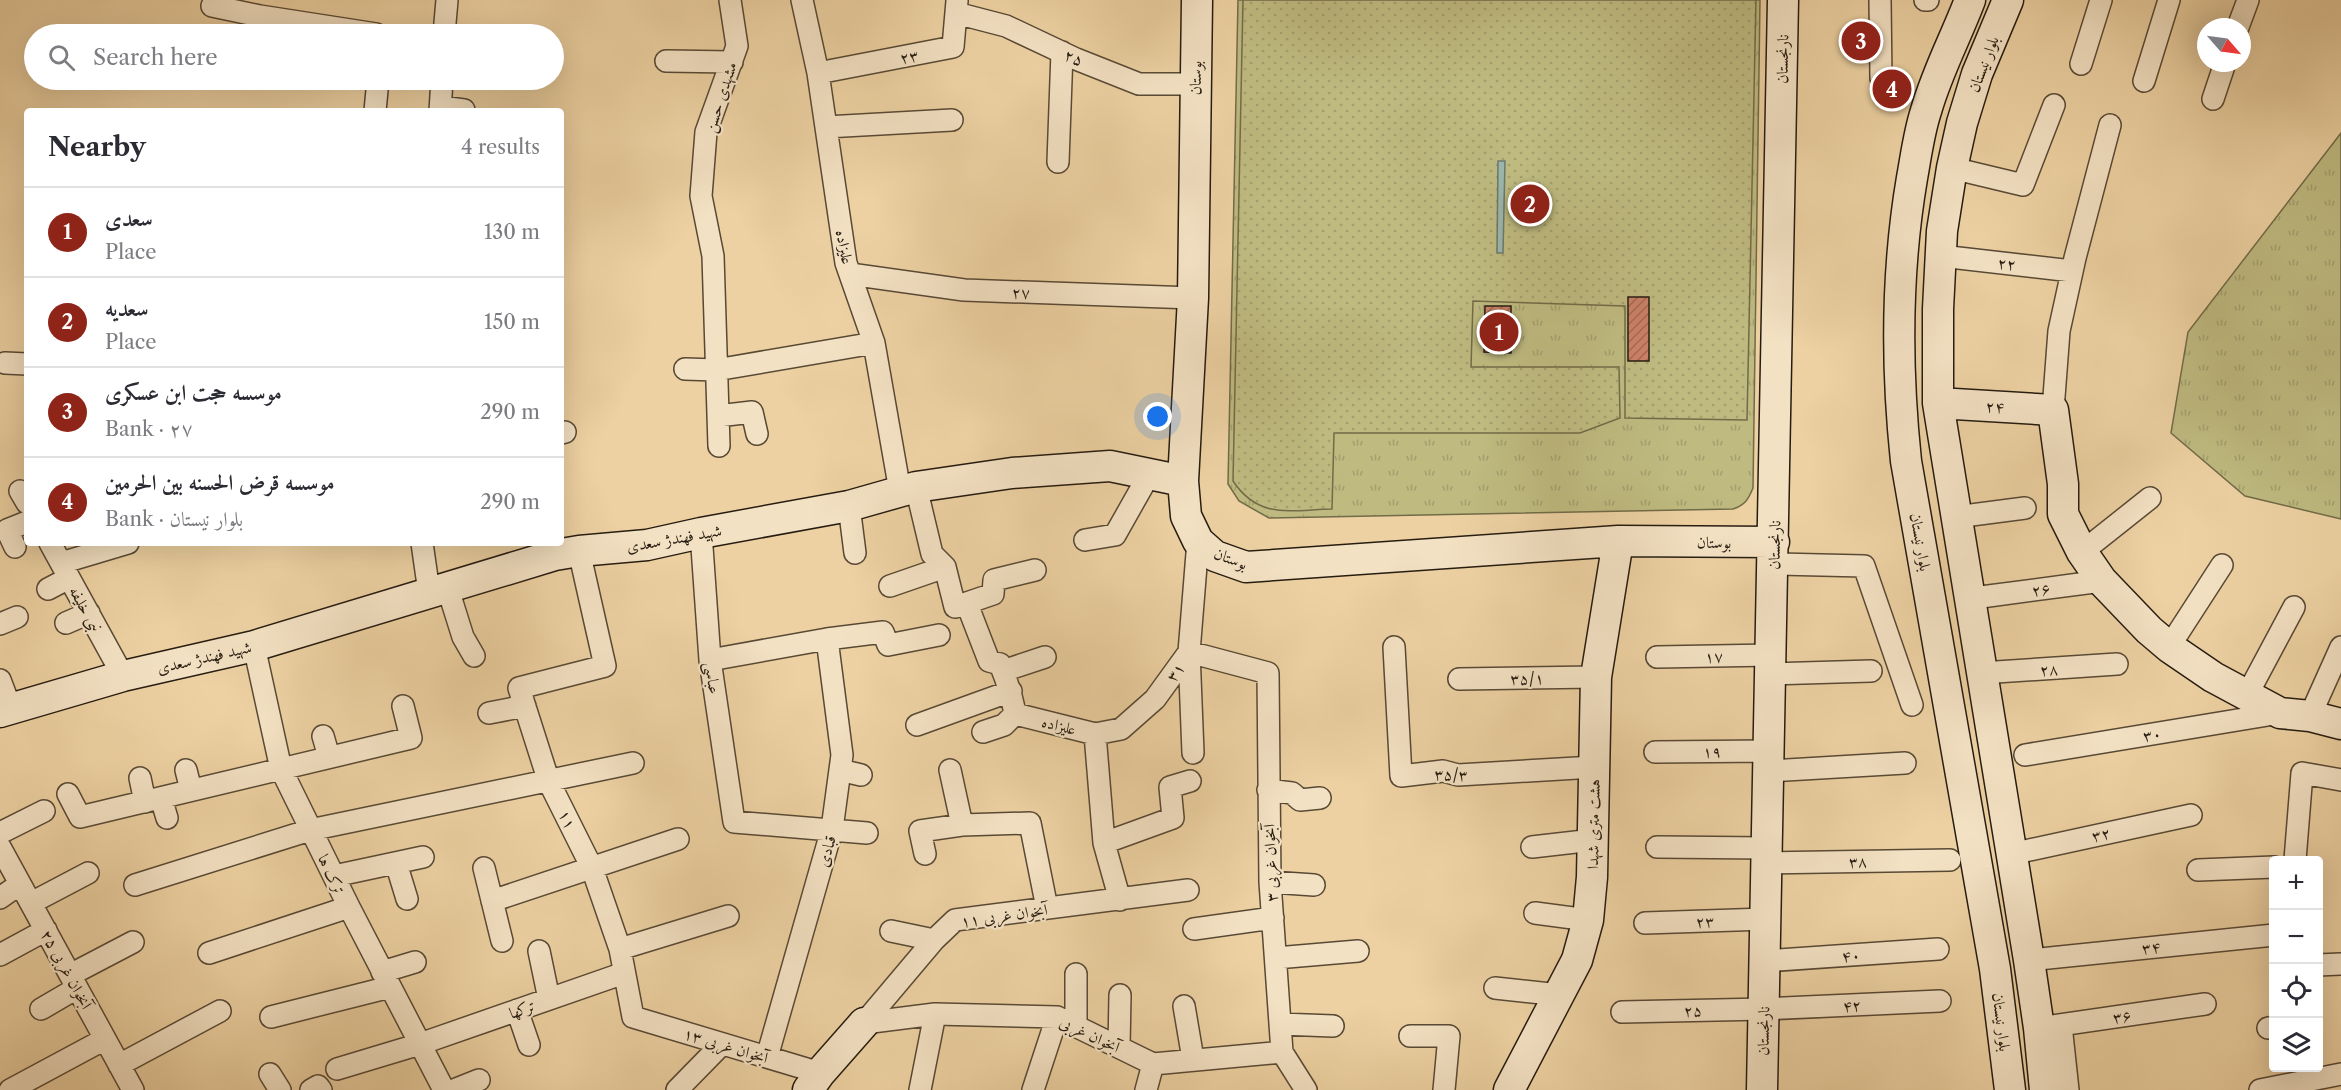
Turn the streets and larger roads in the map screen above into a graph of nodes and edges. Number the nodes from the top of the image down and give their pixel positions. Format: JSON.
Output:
{"nodes":[{"id":1,"x":447,"y":0,"type":"edge"},
{"id":2,"x":730,"y":0,"type":"edge"},
{"id":3,"x":801,"y":0,"type":"edge"},
{"id":4,"x":1197,"y":0,"type":"edge"},
{"id":5,"x":1783,"y":0,"type":"edge"},
{"id":6,"x":1881,"y":0,"type":"edge"},
{"id":7,"x":1970,"y":0,"type":"edge"},
{"id":8,"x":2008,"y":0,"type":"edge"},
{"id":9,"x":2100,"y":0,"type":"edge"},
{"id":10,"x":2169,"y":0,"type":"edge"},
{"id":11,"x":2248,"y":0,"type":"edge"},
{"id":12,"x":212,"y":6,"type":"dead end"},
{"id":13,"x":956,"y":6,"type":"edge"},
{"id":14,"x":2241,"y":18,"type":"edge"},
{"id":15,"x":312,"y":24,"type":"edge"},
{"id":16,"x":445,"y":24,"type":"edge"},
{"id":17,"x":1062,"y":52,"type":"junction"},
{"id":18,"x":666,"y":62,"type":"dead end"},
{"id":19,"x":732,"y":62,"type":"junction"},
{"id":20,"x":2081,"y":64,"type":"dead end"},
{"id":21,"x":2222,"y":72,"type":"edge"},
{"id":22,"x":818,"y":73,"type":"junction"},
{"id":23,"x":1881,"y":78,"type":"dead end"},
{"id":24,"x":2144,"y":81,"type":"dead end"},
{"id":25,"x":1195,"y":84,"type":"junction"},
{"id":26,"x":377,"y":90,"type":"edge"},
{"id":27,"x":441,"y":90,"type":"edge"},
{"id":28,"x":2212,"y":99,"type":"dead end"},
{"id":29,"x":2054,"y":105,"type":"dead end"},
{"id":30,"x":375,"y":108,"type":"edge"},
{"id":31,"x":440,"y":108,"type":"edge"},
{"id":32,"x":952,"y":120,"type":"dead end"},
{"id":33,"x":2110,"y":126,"type":"dead end"},
{"id":34,"x":826,"y":127,"type":"junction"},
{"id":35,"x":1058,"y":162,"type":"dead end"},
{"id":36,"x":1952,"y":168,"type":"junction"},
{"id":37,"x":1941,"y":256,"type":"junction"},
{"id":38,"x":2072,"y":271,"type":"junction"},
{"id":39,"x":850,"y":274,"type":"junction"},
{"id":40,"x":1192,"y":298,"type":"junction"},
{"id":41,"x":874,"y":343,"type":"junction"},
{"id":42,"x":5,"y":363,"type":"dead end"},
{"id":43,"x":24,"y":364,"type":"edge"},
{"id":44,"x":685,"y":369,"type":"dead end"},
{"id":45,"x":716,"y":370,"type":"junction"},
{"id":46,"x":1938,"y":403,"type":"junction"},
{"id":47,"x":2053,"y":410,"type":"junction"},
{"id":48,"x":718,"y":416,"type":"junction"},
{"id":49,"x":757,"y":434,"type":"dead end"},
{"id":50,"x":719,"y":446,"type":"dead end"},
{"id":51,"x":1150,"y":473,"type":"junction"},
{"id":52,"x":1183,"y":481,"type":"junction"},
{"id":53,"x":908,"y":489,"type":"junction"},
{"id":54,"x":2150,"y":498,"type":"dead end"},
{"id":55,"x":849,"y":506,"type":"junction"},
{"id":56,"x":2025,"y":507,"type":"dead end"},
{"id":57,"x":1956,"y":517,"type":"junction"},
{"id":58,"x":24,"y":523,"type":"edge"},
{"id":59,"x":700,"y":533,"type":"junction"},
{"id":60,"x":1085,"y":540,"type":"dead end"},
{"id":61,"x":1198,"y":541,"type":"junction"},
{"id":62,"x":1618,"y":541,"type":"junction"},
{"id":63,"x":52,"y":546,"type":"edge"},
{"id":64,"x":121,"y":546,"type":"edge"},
{"id":65,"x":423,"y":546,"type":"edge"},
{"id":66,"x":15,"y":547,"type":"dead end"},
{"id":67,"x":562,"y":550,"type":"edge"},
{"id":68,"x":2082,"y":552,"type":"junction"},
{"id":69,"x":855,"y":553,"type":"dead end"},
{"id":70,"x":1774,"y":553,"type":"junction"},
{"id":71,"x":2222,"y":565,"type":"dead end"},
{"id":72,"x":945,"y":567,"type":"junction"},
{"id":73,"x":1035,"y":570,"type":"dead end"},
{"id":74,"x":65,"y":571,"type":"junction"},
{"id":75,"x":2102,"y":581,"type":"junction"},
{"id":76,"x":890,"y":586,"type":"dead end"},
{"id":77,"x":48,"y":589,"type":"dead end"},
{"id":78,"x":438,"y":589,"type":"junction"},
{"id":79,"x":1981,"y":597,"type":"dead end"},
{"id":80,"x":961,"y":606,"type":"junction"},
{"id":81,"x":2294,"y":607,"type":"dead end"},
{"id":82,"x":89,"y":613,"type":"junction"},
{"id":83,"x":66,"y":623,"type":"dead end"},
{"id":84,"x":939,"y":635,"type":"dead end"},
{"id":85,"x":827,"y":639,"type":"junction"},
{"id":86,"x":254,"y":646,"type":"junction"},
{"id":87,"x":1394,"y":646,"type":"dead end"},
{"id":88,"x":2169,"y":647,"type":"junction"},
{"id":89,"x":2341,"y":647,"type":"edge"},
{"id":90,"x":1190,"y":652,"type":"junction"},
{"id":91,"x":474,"y":656,"type":"dead end"},
{"id":92,"x":1045,"y":657,"type":"dead end"},
{"id":93,"x":1657,"y":657,"type":"dead end"},
{"id":94,"x":711,"y":660,"type":"junction"},
{"id":95,"x":1771,"y":664,"type":"junction"},
{"id":96,"x":2117,"y":664,"type":"dead end"},
{"id":97,"x":1003,"y":671,"type":"junction"},
{"id":98,"x":1870,"y":671,"type":"dead end"},
{"id":99,"x":1981,"y":673,"type":"junction"},
{"id":100,"x":1268,"y":674,"type":"joint"},
{"id":101,"x":123,"y":676,"type":"junction"},
{"id":102,"x":1596,"y":677,"type":"junction"},
{"id":103,"x":1459,"y":679,"type":"dead end"},
{"id":104,"x":0,"y":680,"type":"edge"},
{"id":105,"x":1011,"y":691,"type":"junction"},
{"id":106,"x":2247,"y":695,"type":"junction"},
{"id":107,"x":522,"y":697,"type":"junction"},
{"id":108,"x":1911,"y":705,"type":"dead end"},
{"id":109,"x":403,"y":706,"type":"dead end"},
{"id":110,"x":6,"y":710,"type":"edge"},
{"id":111,"x":489,"y":713,"type":"dead end"},
{"id":112,"x":2280,"y":713,"type":"junction"},
{"id":113,"x":1015,"y":714,"type":"junction"},
{"id":114,"x":2310,"y":716,"type":"junction"},
{"id":115,"x":2341,"y":724,"type":"edge"},
{"id":116,"x":917,"y":725,"type":"dead end"},
{"id":117,"x":983,"y":732,"type":"dead end"},
{"id":118,"x":1095,"y":734,"type":"junction"},
{"id":119,"x":323,"y":736,"type":"dead end"},
{"id":120,"x":1655,"y":752,"type":"dead end"},
{"id":121,"x":1193,"y":753,"type":"dead end"},
{"id":122,"x":2025,"y":755,"type":"dead end"},
{"id":123,"x":329,"y":757,"type":"junction"},
{"id":124,"x":1769,"y":761,"type":"junction"},
{"id":125,"x":633,"y":763,"type":"dead end"},
{"id":126,"x":1905,"y":763,"type":"dead end"},
{"id":127,"x":1594,"y":767,"type":"junction"},
{"id":128,"x":281,"y":769,"type":"junction"},
{"id":129,"x":840,"y":770,"type":"junction"},
{"id":130,"x":950,"y":770,"type":"dead end"},
{"id":131,"x":861,"y":775,"type":"dead end"},
{"id":132,"x":140,"y":778,"type":"dead end"},
{"id":133,"x":2341,"y":780,"type":"edge"},
{"id":134,"x":1190,"y":781,"type":"dead end"},
{"id":135,"x":549,"y":782,"type":"junction"},
{"id":136,"x":1268,"y":790,"type":"junction"},
{"id":137,"x":68,"y":794,"type":"dead end"},
{"id":138,"x":1320,"y":798,"type":"dead end"},
{"id":139,"x":157,"y":806,"type":"junction"},
{"id":140,"x":44,"y":811,"type":"dead end"},
{"id":141,"x":2191,"y":815,"type":"dead end"},
{"id":142,"x":962,"y":825,"type":"junction"},
{"id":143,"x":832,"y":829,"type":"junction"},
{"id":144,"x":310,"y":830,"type":"junction"},
{"id":145,"x":0,"y":833,"type":"edge"},
{"id":146,"x":867,"y":833,"type":"dead end"},
{"id":147,"x":678,"y":839,"type":"dead end"},
{"id":148,"x":1593,"y":840,"type":"junction"},
{"id":149,"x":1104,"y":843,"type":"junction"},
{"id":150,"x":0,"y":847,"type":"edge"},
{"id":151,"x":1532,"y":847,"type":"dead end"},
{"id":152,"x":1657,"y":847,"type":"dead end"},
{"id":153,"x":925,"y":854,"type":"dead end"},
{"id":154,"x":2011,"y":854,"type":"junction"},
{"id":155,"x":1767,"y":855,"type":"junction"},
{"id":156,"x":2295,"y":856,"type":"edge"},
{"id":157,"x":423,"y":857,"type":"dead end"},
{"id":158,"x":1950,"y":860,"type":"dead end"},
{"id":159,"x":396,"y":863,"type":"junction"},
{"id":160,"x":2269,"y":867,"type":"edge"},
{"id":161,"x":484,"y":868,"type":"dead end"},
{"id":162,"x":592,"y":868,"type":"junction"},
{"id":163,"x":2198,"y":870,"type":"dead end"},
{"id":164,"x":88,"y":873,"type":"dead end"},
{"id":165,"x":334,"y":876,"type":"junction"},
{"id":166,"x":1270,"y":882,"type":"junction"},
{"id":167,"x":20,"y":884,"type":"junction"},
{"id":168,"x":135,"y":885,"type":"dead end"},
{"id":169,"x":1314,"y":885,"type":"dead end"},
{"id":170,"x":1188,"y":890,"type":"dead end"},
{"id":171,"x":0,"y":898,"type":"edge"},
{"id":172,"x":407,"y":899,"type":"dead end"},
{"id":173,"x":1120,"y":900,"type":"junction"},
{"id":174,"x":492,"y":901,"type":"junction"},
{"id":175,"x":31,"y":903,"type":"junction"},
{"id":176,"x":349,"y":907,"type":"junction"},
{"id":177,"x":1047,"y":908,"type":"junction"},
{"id":178,"x":1535,"y":913,"type":"dead end"},
{"id":179,"x":728,"y":916,"type":"dead end"},
{"id":180,"x":1273,"y":918,"type":"junction"},
{"id":181,"x":1766,"y":919,"type":"junction"},
{"id":182,"x":1588,"y":920,"type":"junction"},
{"id":183,"x":1645,"y":923,"type":"dead end"},
{"id":184,"x":1194,"y":929,"type":"dead end"},
{"id":185,"x":46,"y":930,"type":"junction"},
{"id":186,"x":891,"y":931,"type":"dead end"},
{"id":187,"x":2269,"y":936,"type":"edge"},
{"id":188,"x":934,"y":940,"type":"junction"},
{"id":189,"x":502,"y":941,"type":"dead end"},
{"id":190,"x":133,"y":942,"type":"dead end"},
{"id":191,"x":620,"y":949,"type":"junction"},
{"id":192,"x":1938,"y":949,"type":"dead end"},
{"id":193,"x":539,"y":951,"type":"dead end"},
{"id":194,"x":1358,"y":951,"type":"dead end"},
{"id":195,"x":209,"y":953,"type":"dead end"},
{"id":196,"x":0,"y":955,"type":"edge"},
{"id":197,"x":1276,"y":958,"type":"junction"},
{"id":198,"x":2029,"y":960,"type":"junction"},
{"id":199,"x":1765,"y":961,"type":"junction"},
{"id":200,"x":415,"y":962,"type":"dead end"},
{"id":201,"x":2341,"y":964,"type":"edge"},
{"id":202,"x":2323,"y":965,"type":"edge"},
{"id":203,"x":624,"y":973,"type":"junction"},
{"id":204,"x":1076,"y":974,"type":"dead end"},
{"id":205,"x":386,"y":979,"type":"junction"},
{"id":206,"x":74,"y":981,"type":"junction"},
{"id":207,"x":1495,"y":988,"type":"dead end"},
{"id":208,"x":1120,"y":995,"type":"dead end"},
{"id":209,"x":1560,"y":995,"type":"junction"},
{"id":210,"x":549,"y":999,"type":"junction"},
{"id":211,"x":1940,"y":1000,"type":"dead end"},
{"id":212,"x":2205,"y":1004,"type":"dead end"},
{"id":213,"x":1184,"y":1006,"type":"dead end"},
{"id":214,"x":41,"y":1009,"type":"dead end"},
{"id":215,"x":1764,"y":1009,"type":"junction"},
{"id":216,"x":517,"y":1010,"type":"junction"},
{"id":217,"x":220,"y":1011,"type":"dead end"},
{"id":218,"x":1622,"y":1012,"type":"dead end"},
{"id":219,"x":935,"y":1014,"type":"junction"},
{"id":220,"x":271,"y":1017,"type":"dead end"},
{"id":221,"x":633,"y":1017,"type":"joint"},
{"id":222,"x":1057,"y":1017,"type":"junction"},
{"id":223,"x":864,"y":1023,"type":"junction"},
{"id":224,"x":1280,"y":1024,"type":"junction"},
{"id":225,"x":1076,"y":1026,"type":"junction"},
{"id":226,"x":1333,"y":1026,"type":"dead end"},
{"id":227,"x":2050,"y":1026,"type":"junction"},
{"id":228,"x":1410,"y":1036,"type":"dead end"},
{"id":229,"x":105,"y":1039,"type":"junction"},
{"id":230,"x":420,"y":1044,"type":"junction"},
{"id":231,"x":722,"y":1044,"type":"junction"},
{"id":232,"x":529,"y":1045,"type":"dead end"},
{"id":233,"x":1119,"y":1047,"type":"junction"},
{"id":234,"x":1282,"y":1052,"type":"junction"},
{"id":235,"x":767,"y":1057,"type":"junction"},
{"id":236,"x":1192,"y":1059,"type":"junction"},
{"id":237,"x":1153,"y":1064,"type":"junction"},
{"id":238,"x":119,"y":1065,"type":"junction"},
{"id":239,"x":337,"y":1069,"type":"dead end"},
{"id":240,"x":2312,"y":1073,"type":"edge"},
{"id":241,"x":2341,"y":1074,"type":"edge"},
{"id":242,"x":479,"y":1080,"type":"dead end"},
{"id":243,"x":814,"y":1082,"type":"edge"},
{"id":244,"x":10,"y":1090,"type":"edge"},
{"id":245,"x":133,"y":1090,"type":"edge"},
{"id":246,"x":311,"y":1090,"type":"edge"},
{"id":247,"x":321,"y":1090,"type":"edge"},
{"id":248,"x":444,"y":1090,"type":"edge"},
{"id":249,"x":454,"y":1090,"type":"edge"},
{"id":250,"x":677,"y":1090,"type":"edge"},
{"id":251,"x":920,"y":1090,"type":"edge"},
{"id":252,"x":1034,"y":1090,"type":"edge"},
{"id":253,"x":1146,"y":1090,"type":"edge"},
{"id":254,"x":1306,"y":1090,"type":"edge"},
{"id":255,"x":1444,"y":1090,"type":"edge"},
{"id":256,"x":1504,"y":1090,"type":"edge"},
{"id":257,"x":1762,"y":1090,"type":"edge"},
{"id":258,"x":2010,"y":1090,"type":"edge"},
{"id":259,"x":2045,"y":1090,"type":"edge"},
{"id":260,"x":2068,"y":1090,"type":"edge"},
{"id":261,"x":2260,"y":1090,"type":"edge"}],
"edges":[{"from":1,"to":16,"type":"street"},
{"from":2,"to":19,"type":"street","name":"مشهدی حسن"},
{"from":3,"to":22,"type":"street","name":"علیزاده"},
{"from":4,"to":25,"type":"street","name":"بوستان"},
{"from":5,"to":70,"type":"street","name":"نارنجستان"},
{"from":6,"to":23,"type":"street"},
{"from":7,"to":258,"type":"street","name":"بلوار نیستان"},
{"from":8,"to":36,"type":"street","name":"بلوار نیستان"},
{"from":9,"to":20,"type":"street"},
{"from":10,"to":24,"type":"street"},
{"from":11,"to":14,"type":"street"},
{"from":12,"to":15,"type":"street"},
{"from":13,"to":17,"type":"street","name":"۲۵"},
{"from":13,"to":22,"type":"street","name":"۲۳"},
{"from":17,"to":25,"type":"street","name":"۲۵"},
{"from":17,"to":35,"type":"street"},
{"from":18,"to":19,"type":"street"},
{"from":19,"to":45,"type":"street","name":"مشهدی حسن"},
{"from":21,"to":28,"type":"street"},
{"from":22,"to":34,"type":"street","name":"علیزاده"},
{"from":25,"to":40,"type":"street","name":"بوستان"},
{"from":26,"to":30,"type":"street"},
{"from":27,"to":31,"type":"street"},
{"from":29,"to":36,"type":"street"},
{"from":32,"to":34,"type":"street"},
{"from":33,"to":38,"type":"street"},
{"from":34,"to":39,"type":"street","name":"علیزاده"},
{"from":36,"to":37,"type":"street","name":"بلوار نیستان"},
{"from":37,"to":38,"type":"street","name":"۲۲"},
{"from":37,"to":46,"type":"street","name":"بلوار نیستان"},
{"from":38,"to":47,"type":"street"},
{"from":39,"to":40,"type":"street","name":"۲۷"},
{"from":39,"to":41,"type":"street","name":"علیزاده"},
{"from":40,"to":52,"type":"street","name":"بوستان"},
{"from":41,"to":45,"type":"street"},
{"from":41,"to":53,"type":"street","name":"علیزاده"},
{"from":42,"to":43,"type":"street"},
{"from":44,"to":45,"type":"street"},
{"from":45,"to":48,"type":"street","name":"مشهدی حسن"},
{"from":46,"to":47,"type":"street","name":"۲۴"},
{"from":46,"to":57,"type":"street","name":"بلوار نیستان"},
{"from":47,"to":68,"type":"street"},
{"from":48,"to":49,"type":"street"},
{"from":48,"to":50,"type":"street","name":"مشهدی حسن"},
{"from":51,"to":52,"type":"street","name":"شهید فهندژ سعدی"},
{"from":51,"to":53,"type":"street","name":"شهید فهندژ سعدی"},
{"from":51,"to":60,"type":"street"},
{"from":52,"to":61,"type":"street","name":"بوستان"},
{"from":53,"to":55,"type":"street","name":"شهید فهندژ سعدی"},
{"from":53,"to":72,"type":"street","name":"علیزاده"},
{"from":54,"to":68,"type":"street"},
{"from":55,"to":59,"type":"street","name":"شهید فهندژ سعدی"},
{"from":55,"to":69,"type":"street"},
{"from":56,"to":57,"type":"street"},
{"from":57,"to":99,"type":"street","name":"بلوار نیستان"},
{"from":58,"to":66,"type":"street"},
{"from":59,"to":67,"type":"street","name":"شهید فهندژ سعدی"},
{"from":59,"to":94,"type":"street","name":"عباسی"},
{"from":61,"to":62,"type":"street","name":"بوستان"},
{"from":61,"to":90,"type":"street"},
{"from":62,"to":70,"type":"street","name":"بوستان"},
{"from":62,"to":102,"type":"street","name":"هشت متری شهدا"},
{"from":63,"to":74,"type":"street","name":"نبی خلیفه"},
{"from":64,"to":74,"type":"street"},
{"from":65,"to":78,"type":"street"},
{"from":67,"to":78,"type":"street","name":"شهید فهندژ سعدی"},
{"from":67,"to":107,"type":"street"},
{"from":68,"to":75,"type":"street"},
{"from":70,"to":95,"type":"street","name":"نارنجستان"},
{"from":70,"to":108,"type":"street"},
{"from":71,"to":88,"type":"street"},
{"from":72,"to":76,"type":"street"},
{"from":72,"to":80,"type":"street","name":"علیزاده"},
{"from":73,"to":80,"type":"street"},
{"from":74,"to":77,"type":"street"},
{"from":74,"to":82,"type":"street","name":"نبی خلیفه"},
{"from":75,"to":79,"type":"street","name":"۲۶"},
{"from":75,"to":88,"type":"street"},
{"from":78,"to":86,"type":"street","name":"شهید فهندژ سعدی"},
{"from":78,"to":91,"type":"street"},
{"from":80,"to":97,"type":"street","name":"علیزاده"},
{"from":81,"to":106,"type":"street"},
{"from":82,"to":83,"type":"street"},
{"from":82,"to":101,"type":"street","name":"نبی خلیفه"},
{"from":84,"to":85,"type":"street"},
{"from":85,"to":94,"type":"street"},
{"from":85,"to":129,"type":"street","name":"قبادی"},
{"from":86,"to":101,"type":"street","name":"شهید فهندژ سعدی"},
{"from":86,"to":128,"type":"street","name":"ترک ها"},
{"from":87,"to":127,"type":"street","name":"۳۵/۳"},
{"from":88,"to":106,"type":"street"},
{"from":89,"to":114,"type":"street"},
{"from":90,"to":100,"type":"street","name":"۳۱"},
{"from":90,"to":118,"type":"street","name":"۳۱"},
{"from":90,"to":121,"type":"street"},
{"from":92,"to":97,"type":"street"},
{"from":93,"to":95,"type":"street","name":"۱۷"},
{"from":94,"to":143,"type":"street","name":"عباسی"},
{"from":95,"to":98,"type":"street"},
{"from":95,"to":124,"type":"street","name":"نارنجستان"},
{"from":96,"to":99,"type":"street","name":"۲۸"},
{"from":97,"to":105,"type":"street","name":"علیزاده"},
{"from":99,"to":154,"type":"street","name":"بلوار نیستان"},
{"from":100,"to":136,"type":"street","name":"آبخوان غربی ۳"},
{"from":101,"to":110,"type":"street","name":"شهید فهندژ سعدی"},
{"from":102,"to":103,"type":"street","name":"۳۵/۱"},
{"from":102,"to":127,"type":"street","name":"هشت متری شهدا"},
{"from":104,"to":110,"type":"street"},
{"from":105,"to":113,"type":"street","name":"علیزاده"},
{"from":105,"to":116,"type":"street"},
{"from":106,"to":112,"type":"street"},
{"from":107,"to":111,"type":"street"},
{"from":107,"to":135,"type":"street","name":"۱۱"},
{"from":109,"to":123,"type":"street"},
{"from":112,"to":114,"type":"street"},
{"from":112,"to":122,"type":"street","name":"۳۰"},
{"from":113,"to":117,"type":"street"},
{"from":113,"to":118,"type":"street","name":"علیزاده"},
{"from":114,"to":115,"type":"street"},
{"from":118,"to":149,"type":"street","name":"علیزاده"},
{"from":119,"to":123,"type":"street"},
{"from":120,"to":124,"type":"street","name":"۱۹"},
{"from":123,"to":128,"type":"street"},
{"from":124,"to":126,"type":"street"},
{"from":124,"to":155,"type":"street","name":"نارنجستان"},
{"from":125,"to":135,"type":"street"},
{"from":127,"to":148,"type":"street","name":"هشت متری شهدا"},
{"from":128,"to":139,"type":"street"},
{"from":128,"to":144,"type":"street","name":"ترک ها"},
{"from":129,"to":131,"type":"street"},
{"from":129,"to":143,"type":"street","name":"قبادی"},
{"from":130,"to":142,"type":"street"},
{"from":132,"to":139,"type":"street"},
{"from":133,"to":156,"type":"street"},
{"from":134,"to":149,"type":"street"},
{"from":135,"to":144,"type":"street"},
{"from":135,"to":162,"type":"street","name":"۱۱"},
{"from":136,"to":138,"type":"street"},
{"from":136,"to":166,"type":"street","name":"آبخوان غربی ۳"},
{"from":137,"to":139,"type":"street"},
{"from":140,"to":145,"type":"street"},
{"from":141,"to":154,"type":"street","name":"۳۲"},
{"from":142,"to":153,"type":"street"},
{"from":142,"to":177,"type":"street"},
{"from":143,"to":146,"type":"street"},
{"from":143,"to":235,"type":"street","name":"قبادی"},
{"from":144,"to":165,"type":"street","name":"ترک ها"},
{"from":144,"to":168,"type":"street"},
{"from":147,"to":162,"type":"street"},
{"from":148,"to":151,"type":"street"},
{"from":148,"to":182,"type":"street","name":"هشت متری شهدا"},
{"from":149,"to":173,"type":"street","name":"علیزاده"},
{"from":150,"to":167,"type":"street","name":"آبخوان غربی ۲۵"},
{"from":152,"to":155,"type":"street","name":"۳۸"},
{"from":154,"to":198,"type":"street","name":"بلوار نیستان"},
{"from":155,"to":158,"type":"street","name":"۳۸"},
{"from":155,"to":181,"type":"street","name":"نارنجستان"},
{"from":157,"to":159,"type":"street"},
{"from":159,"to":165,"type":"street"},
{"from":159,"to":172,"type":"street"},
{"from":160,"to":163,"type":"street"},
{"from":161,"to":174,"type":"street"},
{"from":162,"to":174,"type":"street"},
{"from":162,"to":191,"type":"street","name":"۱۱"},
{"from":164,"to":175,"type":"street"},
{"from":165,"to":176,"type":"street","name":"ترک ها"},
{"from":166,"to":169,"type":"street"},
{"from":166,"to":180,"type":"street","name":"آبخوان غربی ۳"},
{"from":167,"to":171,"type":"street"},
{"from":167,"to":175,"type":"street","name":"آبخوان غربی ۲۵"},
{"from":170,"to":173,"type":"street","name":"آبخوان غربی ۱۱"},
{"from":173,"to":177,"type":"street","name":"آبخوان غربی ۱۱"},
{"from":174,"to":189,"type":"street"},
{"from":175,"to":185,"type":"street","name":"آبخوان غربی ۲۵"},
{"from":176,"to":195,"type":"street"},
{"from":176,"to":205,"type":"street","name":"ترک ها"},
{"from":177,"to":188,"type":"street","name":"آبخوان غربی ۱۱"},
{"from":178,"to":182,"type":"street"},
{"from":179,"to":191,"type":"street"},
{"from":180,"to":184,"type":"street"},
{"from":180,"to":197,"type":"street","name":"آبخوان غربی ۳"},
{"from":181,"to":183,"type":"street","name":"۲۳"},
{"from":181,"to":199,"type":"street","name":"نارنجستان"},
{"from":182,"to":209,"type":"street","name":"هشت متری شهدا"},
{"from":185,"to":196,"type":"street"},
{"from":185,"to":206,"type":"street","name":"آبخوان غربی ۲۵"},
{"from":186,"to":188,"type":"street"},
{"from":187,"to":198,"type":"street","name":"۳۴"},
{"from":188,"to":223,"type":"street","name":"آبخوان غربی ۱۱"},
{"from":190,"to":206,"type":"street"},
{"from":191,"to":203,"type":"street","name":"۱۱"},
{"from":192,"to":199,"type":"street","name":"۴۰"},
{"from":193,"to":210,"type":"street"},
{"from":194,"to":197,"type":"street"},
{"from":197,"to":224,"type":"street","name":"آبخوان غربی ۳"},
{"from":198,"to":227,"type":"street","name":"بلوار نیستان"},
{"from":199,"to":215,"type":"street","name":"نارنجستان"},
{"from":200,"to":205,"type":"street"},
{"from":201,"to":202,"type":"street"},
{"from":203,"to":210,"type":"street","name":"ترکها"},
{"from":203,"to":221,"type":"street","name":"۱۱"},
{"from":204,"to":225,"type":"street"},
{"from":205,"to":220,"type":"street"},
{"from":205,"to":230,"type":"street","name":"ترک ها"},
{"from":206,"to":214,"type":"street"},
{"from":206,"to":229,"type":"street","name":"آبخوان غربی ۲۵"},
{"from":207,"to":209,"type":"street"},
{"from":208,"to":233,"type":"street"},
{"from":209,"to":256,"type":"street","name":"هشت متری شهدا"},
{"from":210,"to":216,"type":"street","name":"ترکها"},
{"from":211,"to":215,"type":"street","name":"۴۲"},
{"from":212,"to":227,"type":"street","name":"۳۶"},
{"from":213,"to":236,"type":"street"},
{"from":215,"to":218,"type":"street","name":"۲۵"},
{"from":215,"to":257,"type":"street","name":"نارنجستان"},
{"from":216,"to":230,"type":"street","name":"ترکها"},
{"from":216,"to":232,"type":"street"},
{"from":217,"to":238,"type":"street"},
{"from":219,"to":222,"type":"street","name":"آبخوان غربی"},
{"from":219,"to":223,"type":"street","name":"آبخوان غربی"},
{"from":219,"to":251,"type":"street"},
{"from":221,"to":231,"type":"street","name":"آبخوان غربی ۱۳"},
{"from":222,"to":225,"type":"street","name":"آبخوان غربی"},
{"from":222,"to":252,"type":"street"},
{"from":223,"to":243,"type":"street"},
{"from":224,"to":226,"type":"street"},
{"from":224,"to":234,"type":"street","name":"آبخوان غربی ۳"},
{"from":225,"to":233,"type":"street","name":"آبخوان غربی"},
{"from":227,"to":259,"type":"street","name":"بلوار نیستان"},
{"from":227,"to":260,"type":"street"},
{"from":228,"to":255,"type":"street"},
{"from":229,"to":238,"type":"street","name":"آبخوان غربی ۲۵"},
{"from":229,"to":244,"type":"street"},
{"from":230,"to":239,"type":"street","name":"ترکها"},
{"from":230,"to":248,"type":"street","name":"ترک ها"},
{"from":231,"to":235,"type":"street","name":"آبخوان غربی ۱۳"},
{"from":231,"to":250,"type":"street"},
{"from":233,"to":237,"type":"street","name":"آبخوان غربی"},
{"from":234,"to":236,"type":"street"},
{"from":234,"to":254,"type":"street"},
{"from":235,"to":243,"type":"street","name":"آبخوان غربی ۱۳"},
{"from":236,"to":237,"type":"street"},
{"from":237,"to":253,"type":"street"},
{"from":238,"to":245,"type":"street","name":"آبخوان غربی ۲۵"},
{"from":240,"to":241,"type":"street"},
{"from":240,"to":261,"type":"street"},
{"from":242,"to":249,"type":"street"},
{"from":246,"to":247,"type":"street"}]}
